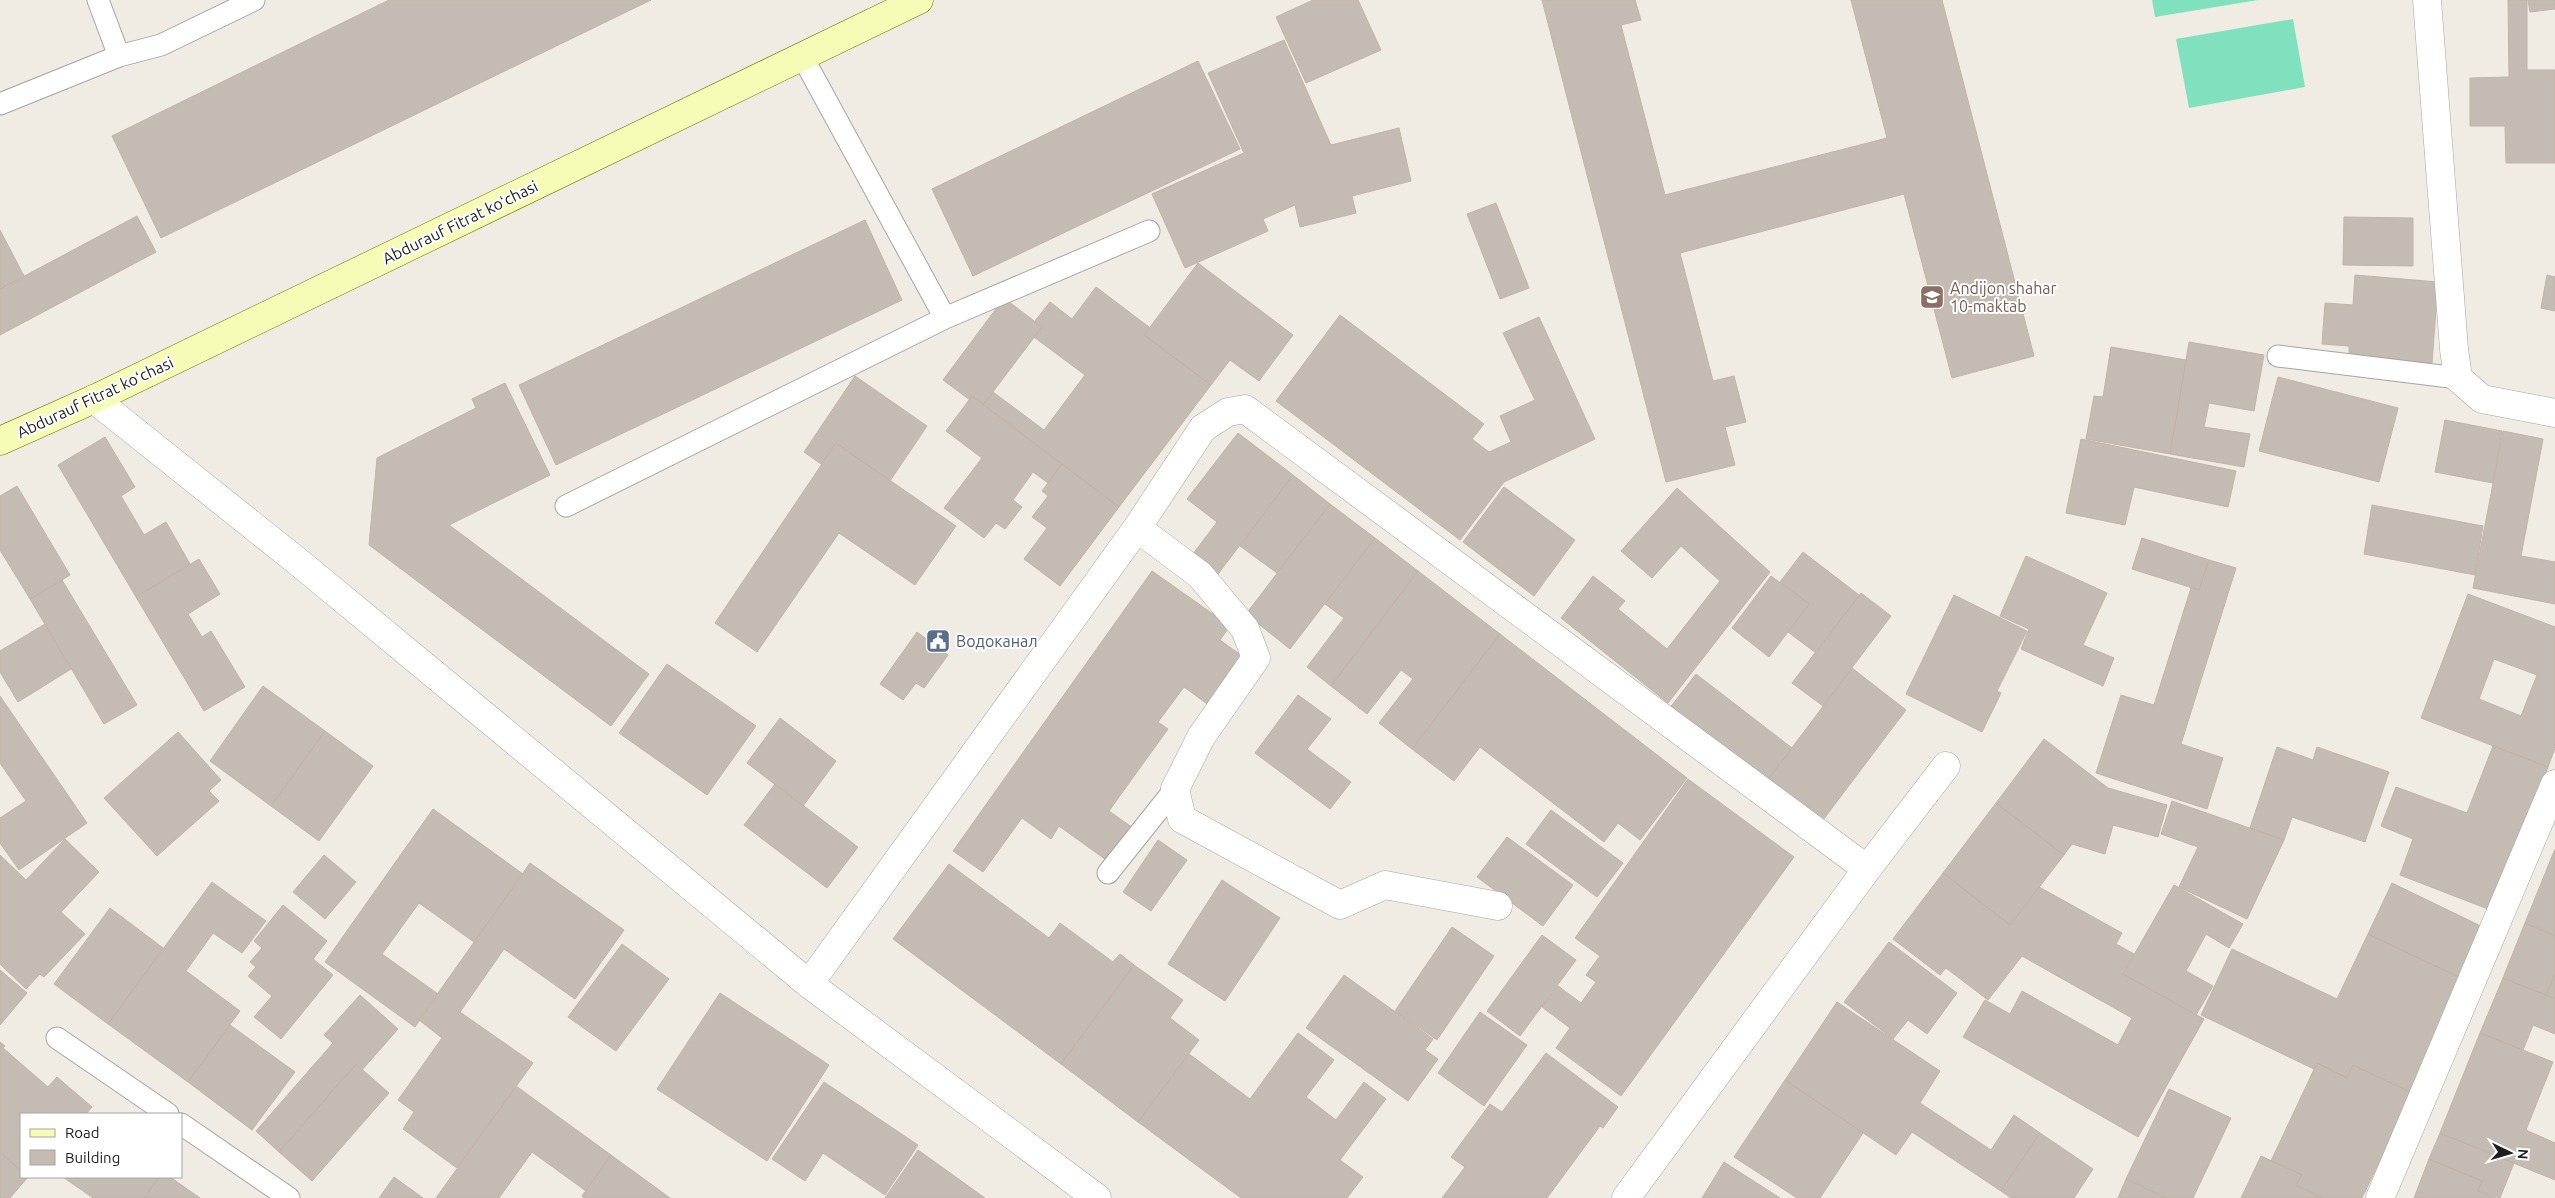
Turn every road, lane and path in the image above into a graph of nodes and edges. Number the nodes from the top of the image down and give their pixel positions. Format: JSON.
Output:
{"nodes":[{"id":1,"x":98,"y":0,"type":"edge"},
{"id":2,"x":254,"y":0,"type":"edge"},
{"id":3,"x":919,"y":0,"type":"edge"},
{"id":4,"x":2427,"y":0,"type":"edge"},
{"id":5,"x":119,"y":56,"type":"junction"},
{"id":6,"x":802,"y":56,"type":"junction"},
{"id":7,"x":0,"y":104,"type":"edge"},
{"id":8,"x":1148,"y":231,"type":"dead end"},
{"id":9,"x":945,"y":318,"type":"junction"},
{"id":10,"x":2278,"y":356,"type":"dead end"},
{"id":11,"x":2458,"y":378,"type":"junction"},
{"id":12,"x":94,"y":399,"type":"junction"},
{"id":13,"x":2555,"y":413,"type":"edge"},
{"id":14,"x":0,"y":441,"type":"edge"},
{"id":15,"x":566,"y":506,"type":"dead end"},
{"id":16,"x":1137,"y":528,"type":"junction"},
{"id":17,"x":1946,"y":766,"type":"dead end"},
{"id":18,"x":2555,"y":784,"type":"edge"},
{"id":19,"x":1175,"y":789,"type":"junction"},
{"id":20,"x":1867,"y":869,"type":"junction"},
{"id":21,"x":1108,"y":873,"type":"dead end"},
{"id":22,"x":1498,"y":906,"type":"dead end"},
{"id":23,"x":809,"y":984,"type":"junction"},
{"id":24,"x":57,"y":1038,"type":"dead end"},
{"id":25,"x":167,"y":1113,"type":"edge"},
{"id":26,"x":182,"y":1125,"type":"edge"},
{"id":27,"x":289,"y":1198,"type":"edge"},
{"id":28,"x":1097,"y":1198,"type":"edge"},
{"id":29,"x":1626,"y":1198,"type":"edge"},
{"id":30,"x":2380,"y":1198,"type":"edge"}],
"edges":[{"from":1,"to":5,"type":"lane"},
{"from":2,"to":5,"type":"lane"},
{"from":3,"to":6,"type":"main road","name":"Abdurauf Fitrat koʻchasi"},
{"from":4,"to":11,"type":"street"},
{"from":5,"to":7,"type":"lane"},
{"from":6,"to":9,"type":"lane"},
{"from":6,"to":12,"type":"main road","name":"Abdurauf Fitrat koʻchasi"},
{"from":8,"to":9,"type":"lane"},
{"from":9,"to":15,"type":"lane"},
{"from":10,"to":11,"type":"lane"},
{"from":11,"to":13,"type":"street"},
{"from":12,"to":14,"type":"main road","name":"Abdurauf Fitrat koʻchasi"},
{"from":12,"to":23,"type":"street"},
{"from":16,"to":19,"type":"street"},
{"from":16,"to":20,"type":"street"},
{"from":16,"to":23,"type":"street"},
{"from":17,"to":20,"type":"street"},
{"from":18,"to":30,"type":"street"},
{"from":19,"to":21,"type":"lane"},
{"from":19,"to":22,"type":"street"},
{"from":20,"to":29,"type":"street"},
{"from":23,"to":28,"type":"street"},
{"from":24,"to":25,"type":"lane"},
{"from":26,"to":27,"type":"lane"}]}
